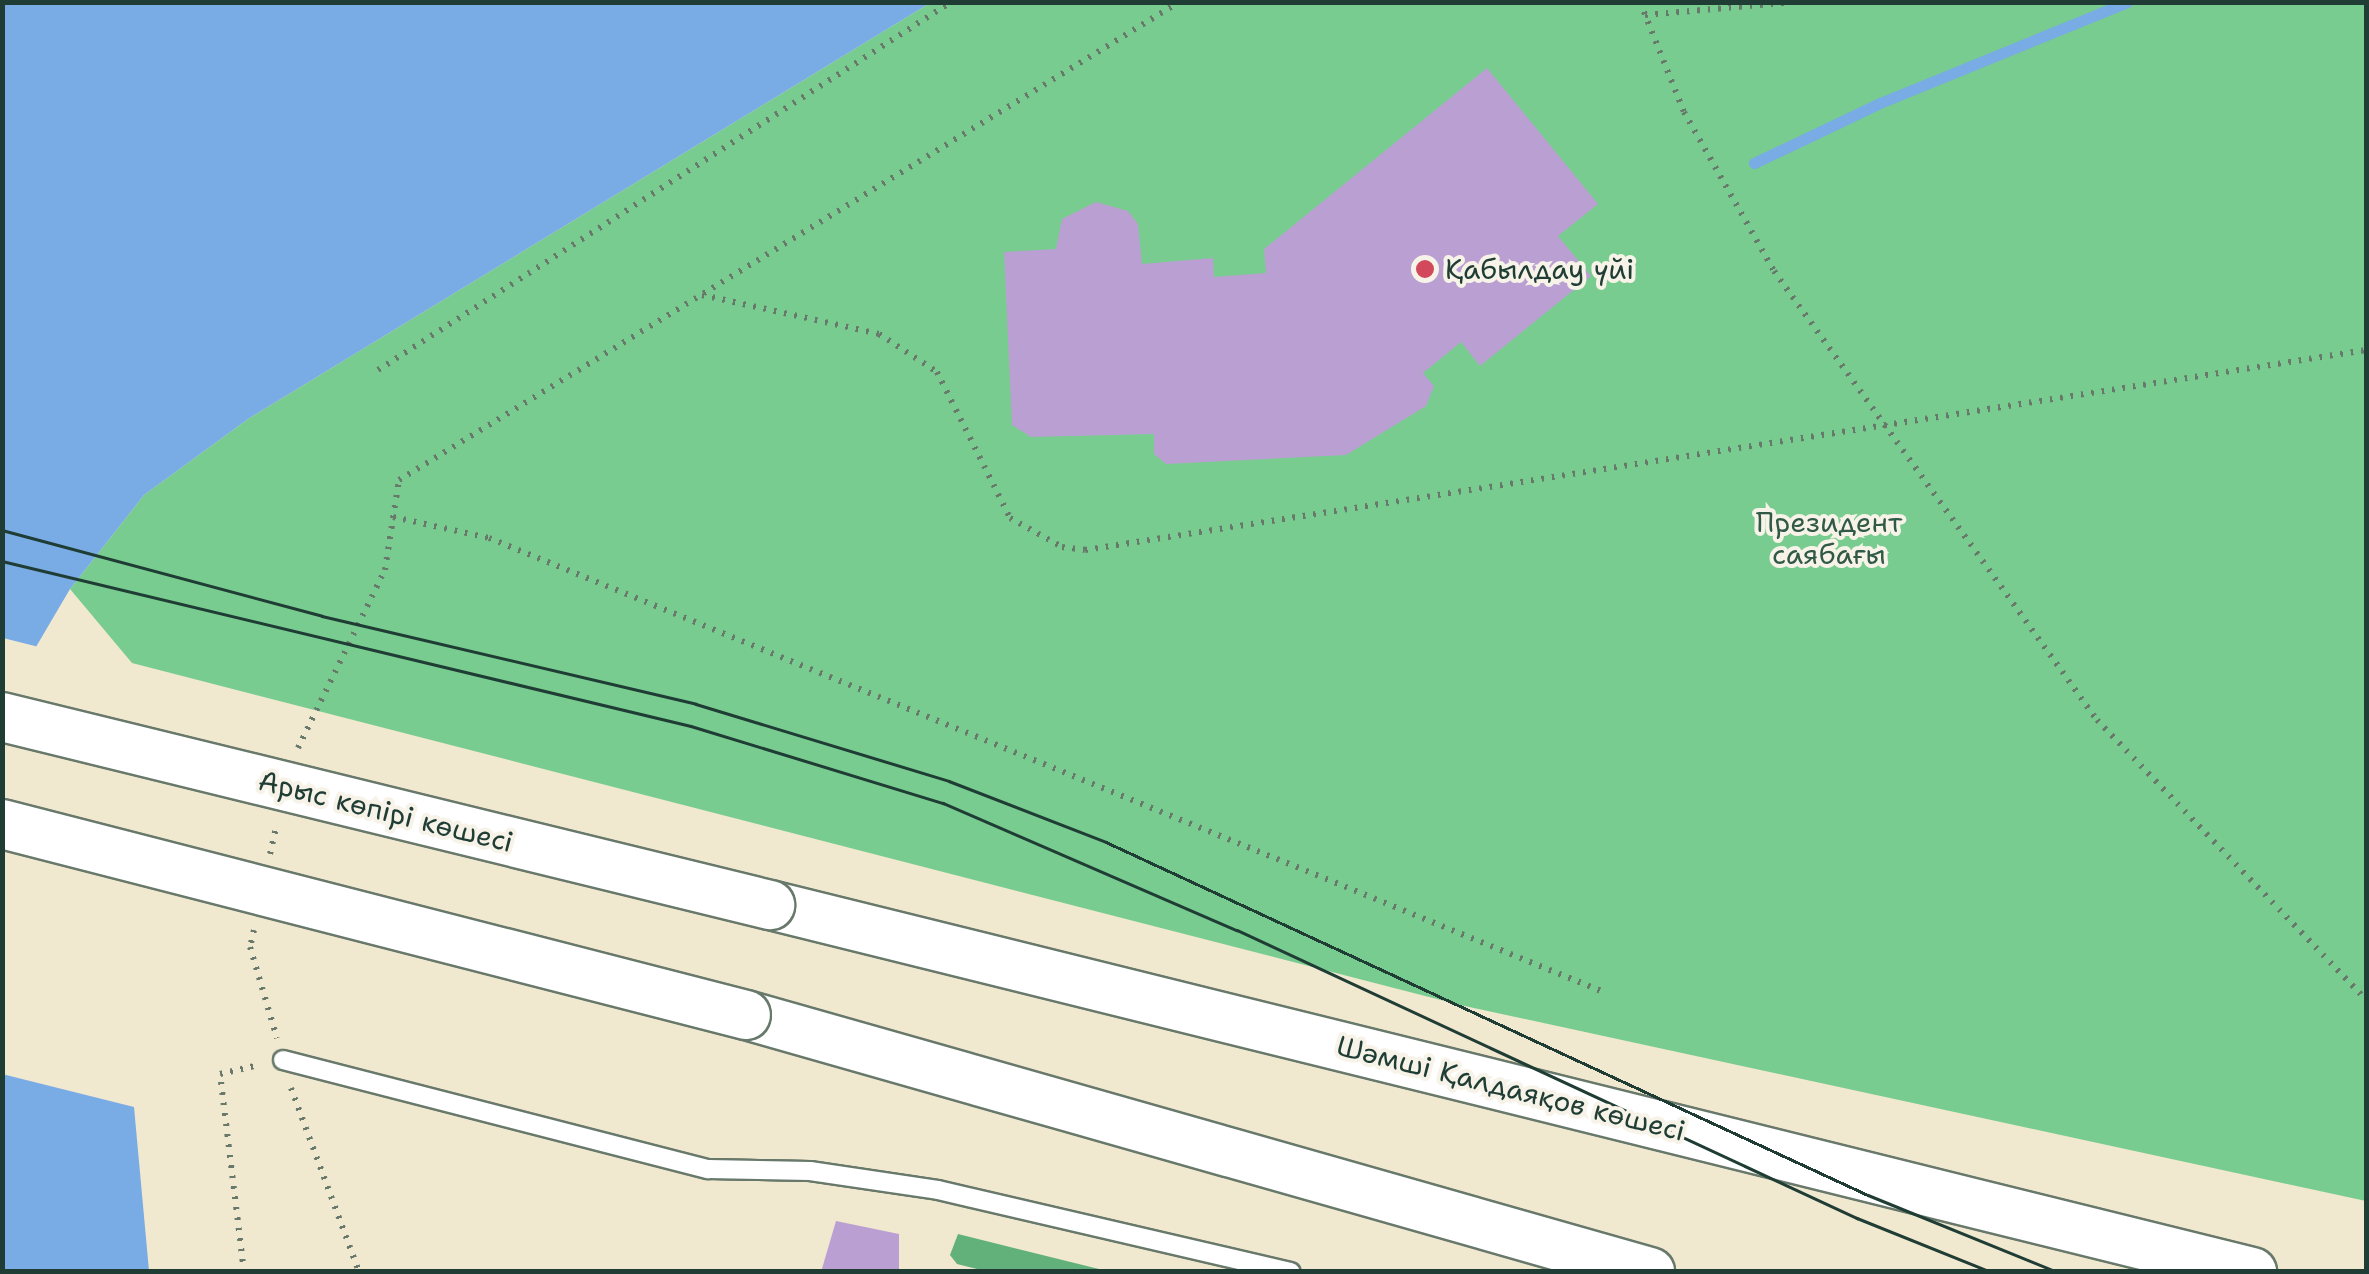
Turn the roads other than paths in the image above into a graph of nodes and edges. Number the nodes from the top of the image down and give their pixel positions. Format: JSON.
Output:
{"nodes":[{"id":1,"x":2,"y":717,"type":"edge"},
{"id":2,"x":2,"y":824,"type":"edge"},
{"id":3,"x":770,"y":904,"type":"joint"},
{"id":4,"x":283,"y":1060,"type":"road end"},
{"id":5,"x":1291,"y":1272,"type":"edge"},
{"id":6,"x":1650,"y":1272,"type":"edge"},
{"id":7,"x":2252,"y":1272,"type":"edge"}],
"edges":[{"from":1,"to":3,"type":"main road","name":"Арыс көпірі көшесі","bridge":true},
{"from":2,"to":6,"type":"main road","bridge":true},
{"from":3,"to":7,"type":"main road","name":"Шәмші Қалдаяқов көшесі"},
{"from":4,"to":5,"type":"lane"}]}
